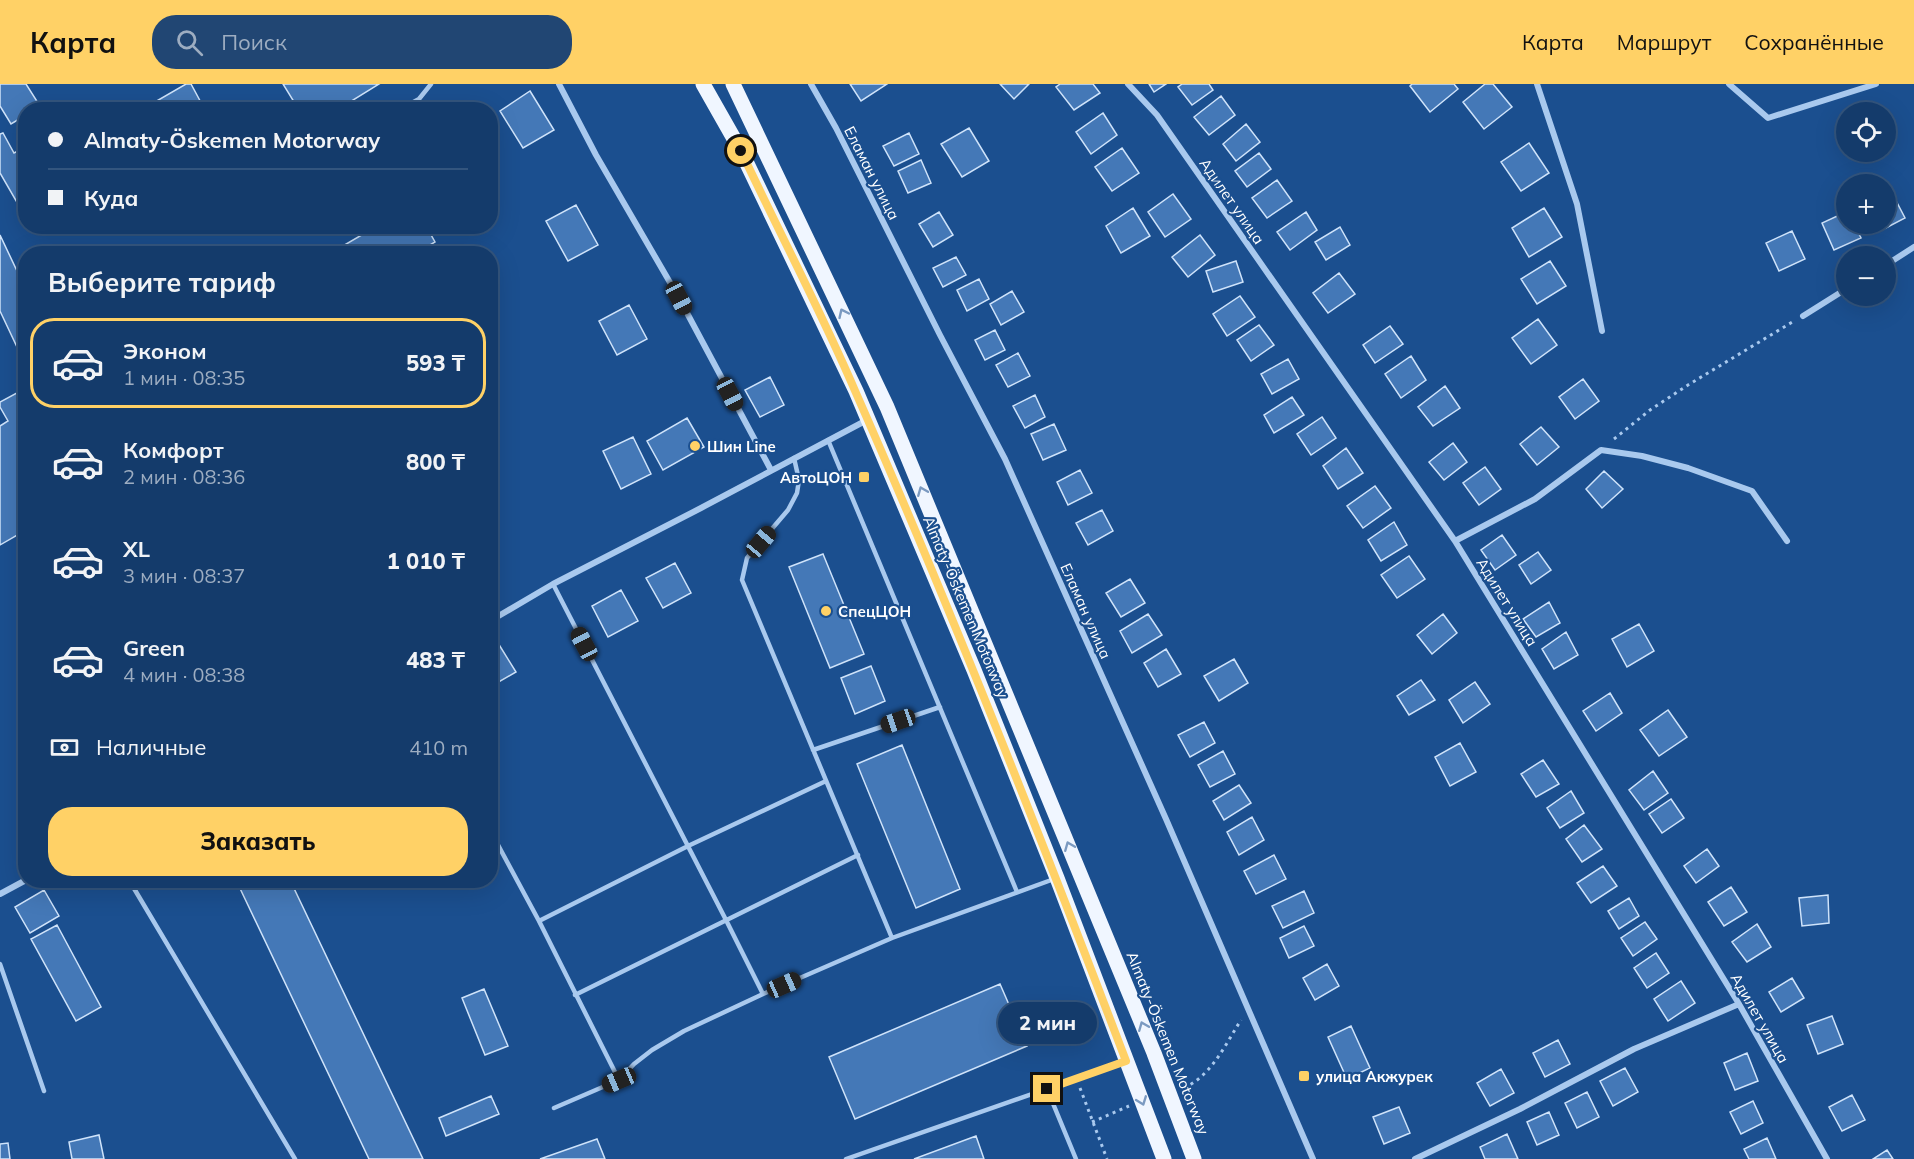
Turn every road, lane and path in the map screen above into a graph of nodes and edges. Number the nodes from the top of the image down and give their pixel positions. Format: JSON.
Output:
{"nodes":[{"id":1,"x":431,"y":84,"type":"edge"},
{"id":2,"x":559,"y":84,"type":"edge"},
{"id":3,"x":703,"y":84,"type":"edge"},
{"id":4,"x":734,"y":84,"type":"edge"},
{"id":5,"x":811,"y":84,"type":"edge"},
{"id":6,"x":1128,"y":84,"type":"edge"},
{"id":7,"x":1537,"y":84,"type":"edge"},
{"id":8,"x":1729,"y":84,"type":"edge"},
{"id":9,"x":1876,"y":84,"type":"edge"},
{"id":10,"x":414,"y":102,"type":"edge"},
{"id":11,"x":743,"y":103,"type":"junction"},
{"id":12,"x":721,"y":116,"type":"junction"},
{"id":13,"x":1914,"y":247,"type":"edge"},
{"id":14,"x":1896,"y":259,"type":"edge"},
{"id":15,"x":1836,"y":295,"type":"edge"},
{"id":16,"x":1803,"y":316,"type":"joint"},
{"id":17,"x":1602,"y":331,"type":"dead end"},
{"id":18,"x":867,"y":419,"type":"junction"},
{"id":19,"x":828,"y":440,"type":"junction"},
{"id":20,"x":1601,"y":450,"type":"junction"},
{"id":21,"x":794,"y":458,"type":"junction"},
{"id":22,"x":771,"y":470,"type":"junction"},
{"id":23,"x":1787,"y":541,"type":"dead end"},
{"id":24,"x":1455,"y":542,"type":"junction"},
{"id":25,"x":553,"y":584,"type":"junction"},
{"id":26,"x":498,"y":616,"type":"edge"},
{"id":27,"x":940,"y":707,"type":"junction"},
{"id":28,"x":813,"y":750,"type":"junction"},
{"id":29,"x":826,"y":781,"type":"junction"},
{"id":30,"x":498,"y":845,"type":"edge"},
{"id":31,"x":688,"y":846,"type":"junction"},
{"id":32,"x":858,"y":855,"type":"junction"},
{"id":33,"x":1057,"y":878,"type":"junction"},
{"id":34,"x":18,"y":884,"type":"edge"},
{"id":35,"x":134,"y":888,"type":"edge"},
{"id":36,"x":1017,"y":892,"type":"junction"},
{"id":37,"x":0,"y":894,"type":"edge"},
{"id":38,"x":726,"y":920,"type":"junction"},
{"id":39,"x":539,"y":921,"type":"junction"},
{"id":40,"x":892,"y":938,"type":"junction"},
{"id":41,"x":0,"y":964,"type":"edge"},
{"id":42,"x":763,"y":994,"type":"junction"},
{"id":43,"x":576,"y":995,"type":"junction"},
{"id":44,"x":1739,"y":1004,"type":"junction"},
{"id":45,"x":1248,"y":1009,"type":"junction"},
{"id":46,"x":1126,"y":1061,"type":"junction"},
{"id":47,"x":1077,"y":1078,"type":"junction"},
{"id":48,"x":619,"y":1080,"type":"junction"},
{"id":49,"x":1047,"y":1089,"type":"junction"},
{"id":50,"x":44,"y":1091,"type":"dead end"},
{"id":51,"x":1170,"y":1093,"type":"junction"},
{"id":52,"x":1142,"y":1101,"type":"junction"},
{"id":53,"x":554,"y":1108,"type":"dead end"},
{"id":54,"x":1092,"y":1122,"type":"junction"},
{"id":55,"x":295,"y":1159,"type":"edge"},
{"id":56,"x":846,"y":1159,"type":"edge"},
{"id":57,"x":1076,"y":1159,"type":"edge"},
{"id":58,"x":1107,"y":1159,"type":"edge"},
{"id":59,"x":1164,"y":1159,"type":"edge"},
{"id":60,"x":1194,"y":1159,"type":"edge"},
{"id":61,"x":1313,"y":1159,"type":"edge"},
{"id":62,"x":1415,"y":1159,"type":"edge"},
{"id":63,"x":1827,"y":1159,"type":"edge"}],
"edges":[{"from":1,"to":10,"type":"lane"},
{"from":2,"to":22,"type":"street"},
{"from":3,"to":12,"type":"main road","name":"Almaty-Öskemen Motorway"},
{"from":4,"to":11,"type":"main road","name":"Almaty-Öskemen Motorway"},
{"from":5,"to":45,"type":"street","name":"Еламан улица"},
{"from":6,"to":24,"type":"street","name":"Адилет улица"},
{"from":7,"to":17,"type":"street"},
{"from":8,"to":9,"type":"street"},
{"from":11,"to":12,"type":"main road"},
{"from":51,"to":11,"type":"main road","name":"Almaty-Öskemen Motorway","one_way":true},
{"from":12,"to":18,"type":"main road","name":"Almaty-Öskemen Motorway"},
{"from":13,"to":14,"type":"street"},
{"from":15,"to":16,"type":"street"},
{"from":16,"to":20,"type":"path"},
{"from":18,"to":19,"type":"street"},
{"from":18,"to":33,"type":"main road","name":"Almaty-Öskemen Motorway"},
{"from":19,"to":21,"type":"street"},
{"from":19,"to":27,"type":"lane"},
{"from":20,"to":23,"type":"street"},
{"from":20,"to":24,"type":"street"},
{"from":21,"to":22,"type":"street"},
{"from":21,"to":28,"type":"lane"},
{"from":22,"to":25,"type":"street"},
{"from":24,"to":44,"type":"street","name":"Адилет улица"},
{"from":25,"to":26,"type":"street"},
{"from":25,"to":31,"type":"lane"},
{"from":27,"to":28,"type":"lane"},
{"from":27,"to":36,"type":"lane"},
{"from":28,"to":29,"type":"lane"},
{"from":29,"to":31,"type":"lane"},
{"from":29,"to":32,"type":"lane"},
{"from":30,"to":39,"type":"lane"},
{"from":31,"to":38,"type":"lane"},
{"from":31,"to":39,"type":"lane"},
{"from":32,"to":38,"type":"lane"},
{"from":32,"to":40,"type":"lane"},
{"from":33,"to":36,"type":"lane"},
{"from":33,"to":46,"type":"main road","name":"Almaty-Öskemen Motorway"},
{"from":34,"to":37,"type":"street"},
{"from":35,"to":55,"type":"lane"},
{"from":36,"to":40,"type":"lane"},
{"from":38,"to":42,"type":"lane"},
{"from":38,"to":43,"type":"lane"},
{"from":39,"to":43,"type":"lane"},
{"from":40,"to":42,"type":"lane"},
{"from":41,"to":50,"type":"lane"},
{"from":42,"to":48,"type":"lane"},
{"from":43,"to":48,"type":"lane"},
{"from":44,"to":62,"type":"street"},
{"from":44,"to":63,"type":"street","name":"Адилет улица"},
{"from":45,"to":51,"type":"path"},
{"from":45,"to":61,"type":"street","name":"Еламан улица"},
{"from":46,"to":47,"type":"lane"},
{"from":46,"to":52,"type":"main road","name":"Almaty-Öskemen Motorway"},
{"from":47,"to":49,"type":"lane"},
{"from":47,"to":54,"type":"path"},
{"from":48,"to":53,"type":"lane"},
{"from":49,"to":56,"type":"lane"},
{"from":49,"to":57,"type":"lane"},
{"from":51,"to":60,"type":"main road","name":"Almaty-Öskemen Motorway"},
{"from":52,"to":54,"type":"path"},
{"from":52,"to":59,"type":"main road","name":"Almaty-Öskemen Motorway","one_way":true},
{"from":54,"to":58,"type":"path"}]}
